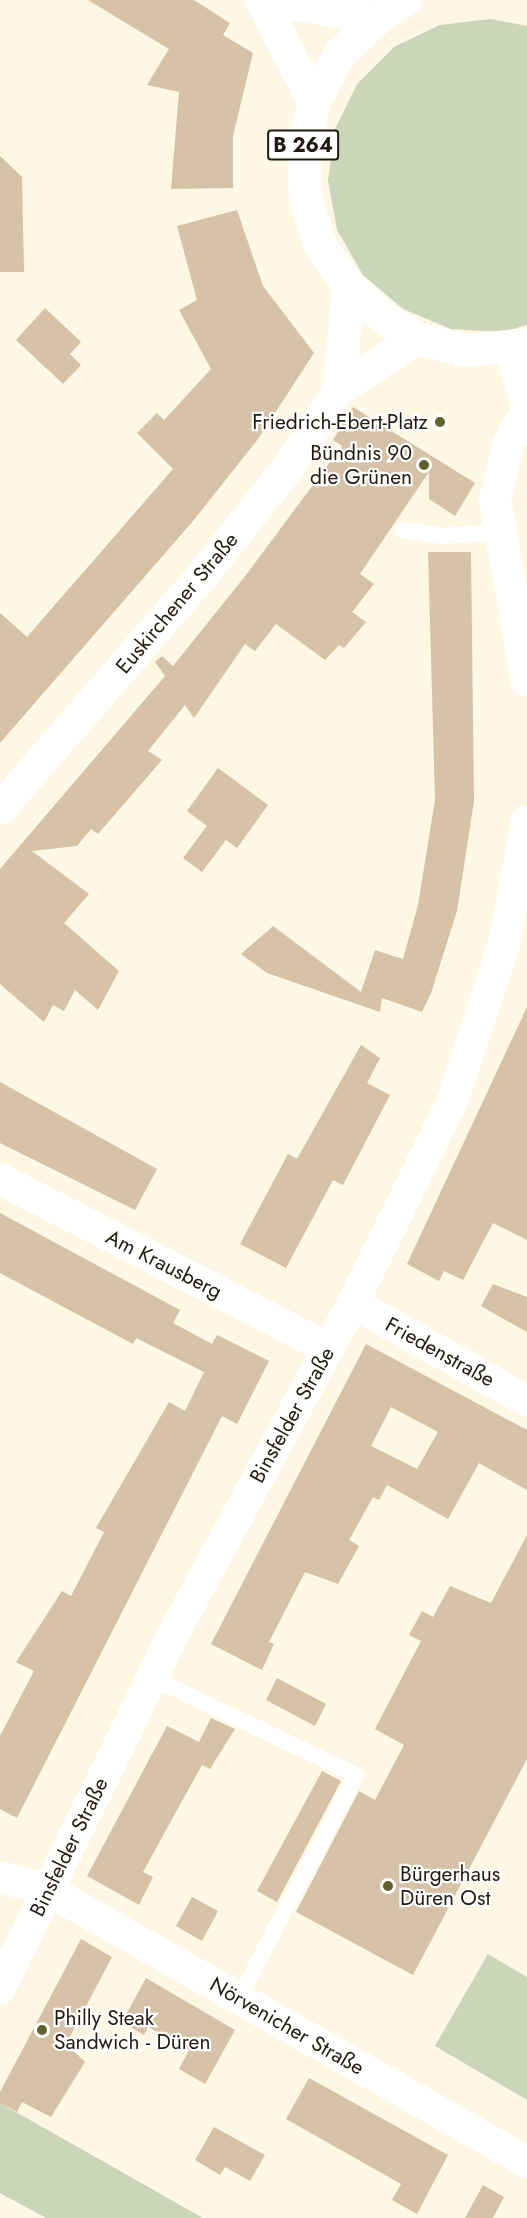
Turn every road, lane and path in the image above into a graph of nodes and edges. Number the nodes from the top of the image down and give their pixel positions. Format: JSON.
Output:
{"nodes":[{"id":1,"x":261,"y":0,"type":"edge"},
{"id":2,"x":274,"y":0,"type":"edge"},
{"id":3,"x":405,"y":0,"type":"edge"},
{"id":4,"x":376,"y":18,"type":"junction"},
{"id":5,"x":314,"y":102,"type":"junction"},
{"id":6,"x":348,"y":285,"type":"junction"},
{"id":7,"x":417,"y":338,"type":"junction"},
{"id":8,"x":518,"y":346,"type":"edge"},
{"id":9,"x":339,"y":388,"type":"junction"},
{"id":10,"x":527,"y":407,"type":"edge"},
{"id":11,"x":403,"y":530,"type":"dead end"},
{"id":12,"x":501,"y":532,"type":"junction"},
{"id":13,"x":527,"y":681,"type":"edge"},
{"id":14,"x":0,"y":808,"type":"edge"},
{"id":15,"x":527,"y":821,"type":"edge"},
{"id":16,"x":0,"y":1179,"type":"edge"},
{"id":17,"x":353,"y":1303,"type":"junction"},
{"id":18,"x":328,"y":1348,"type":"junction"},
{"id":19,"x":527,"y":1401,"type":"edge"},
{"id":20,"x":152,"y":1678,"type":"junction"},
{"id":21,"x":0,"y":1877,"type":"edge"},
{"id":22,"x":48,"y":1890,"type":"junction"},
{"id":23,"x":0,"y":1988,"type":"edge"},
{"id":24,"x":239,"y":1998,"type":"junction"},
{"id":25,"x":527,"y":2162,"type":"edge"}],
"edges":[{"from":1,"to":5,"type":"main road","number":"B 264"},
{"from":2,"to":4,"type":"main road"},
{"from":3,"to":4,"type":"main road","number":"B 264"},
{"from":4,"to":5,"type":"main road","number":"B 264"},
{"from":5,"to":6,"type":"main road","number":"B 264"},
{"from":6,"to":7,"type":"main road","number":"B 264"},
{"from":6,"to":9,"type":"main road","name":"Euskirchener Straße"},
{"from":7,"to":8,"type":"main road","number":"B 264"},
{"from":7,"to":9,"type":"main road","name":"Euskirchener Straße"},
{"from":8,"to":10,"type":"street"},
{"from":9,"to":14,"type":"main road","name":"Euskirchener Straße"},
{"from":10,"to":12,"type":"street"},
{"from":11,"to":12,"type":"lane"},
{"from":12,"to":13,"type":"street"},
{"from":15,"to":17,"type":"street","name":"Binsfelder Straße"},
{"from":16,"to":18,"type":"street","name":"Am Krausberg"},
{"from":17,"to":18,"type":"street","name":"Binsfelder Straße"},
{"from":17,"to":19,"type":"street","name":"Friedenstraße"},
{"from":18,"to":20,"type":"street","name":"Binsfelder Straße"},
{"from":20,"to":22,"type":"street","name":"Binsfelder Straße"},
{"from":20,"to":24,"type":"lane"},
{"from":21,"to":22,"type":"street","name":"Nörvenicher Straße"},
{"from":22,"to":23,"type":"street","name":"Binsfelder Straße"},
{"from":22,"to":24,"type":"street","name":"Nörvenicher Straße"},
{"from":24,"to":25,"type":"street","name":"Nörvenicher Straße"}]}
